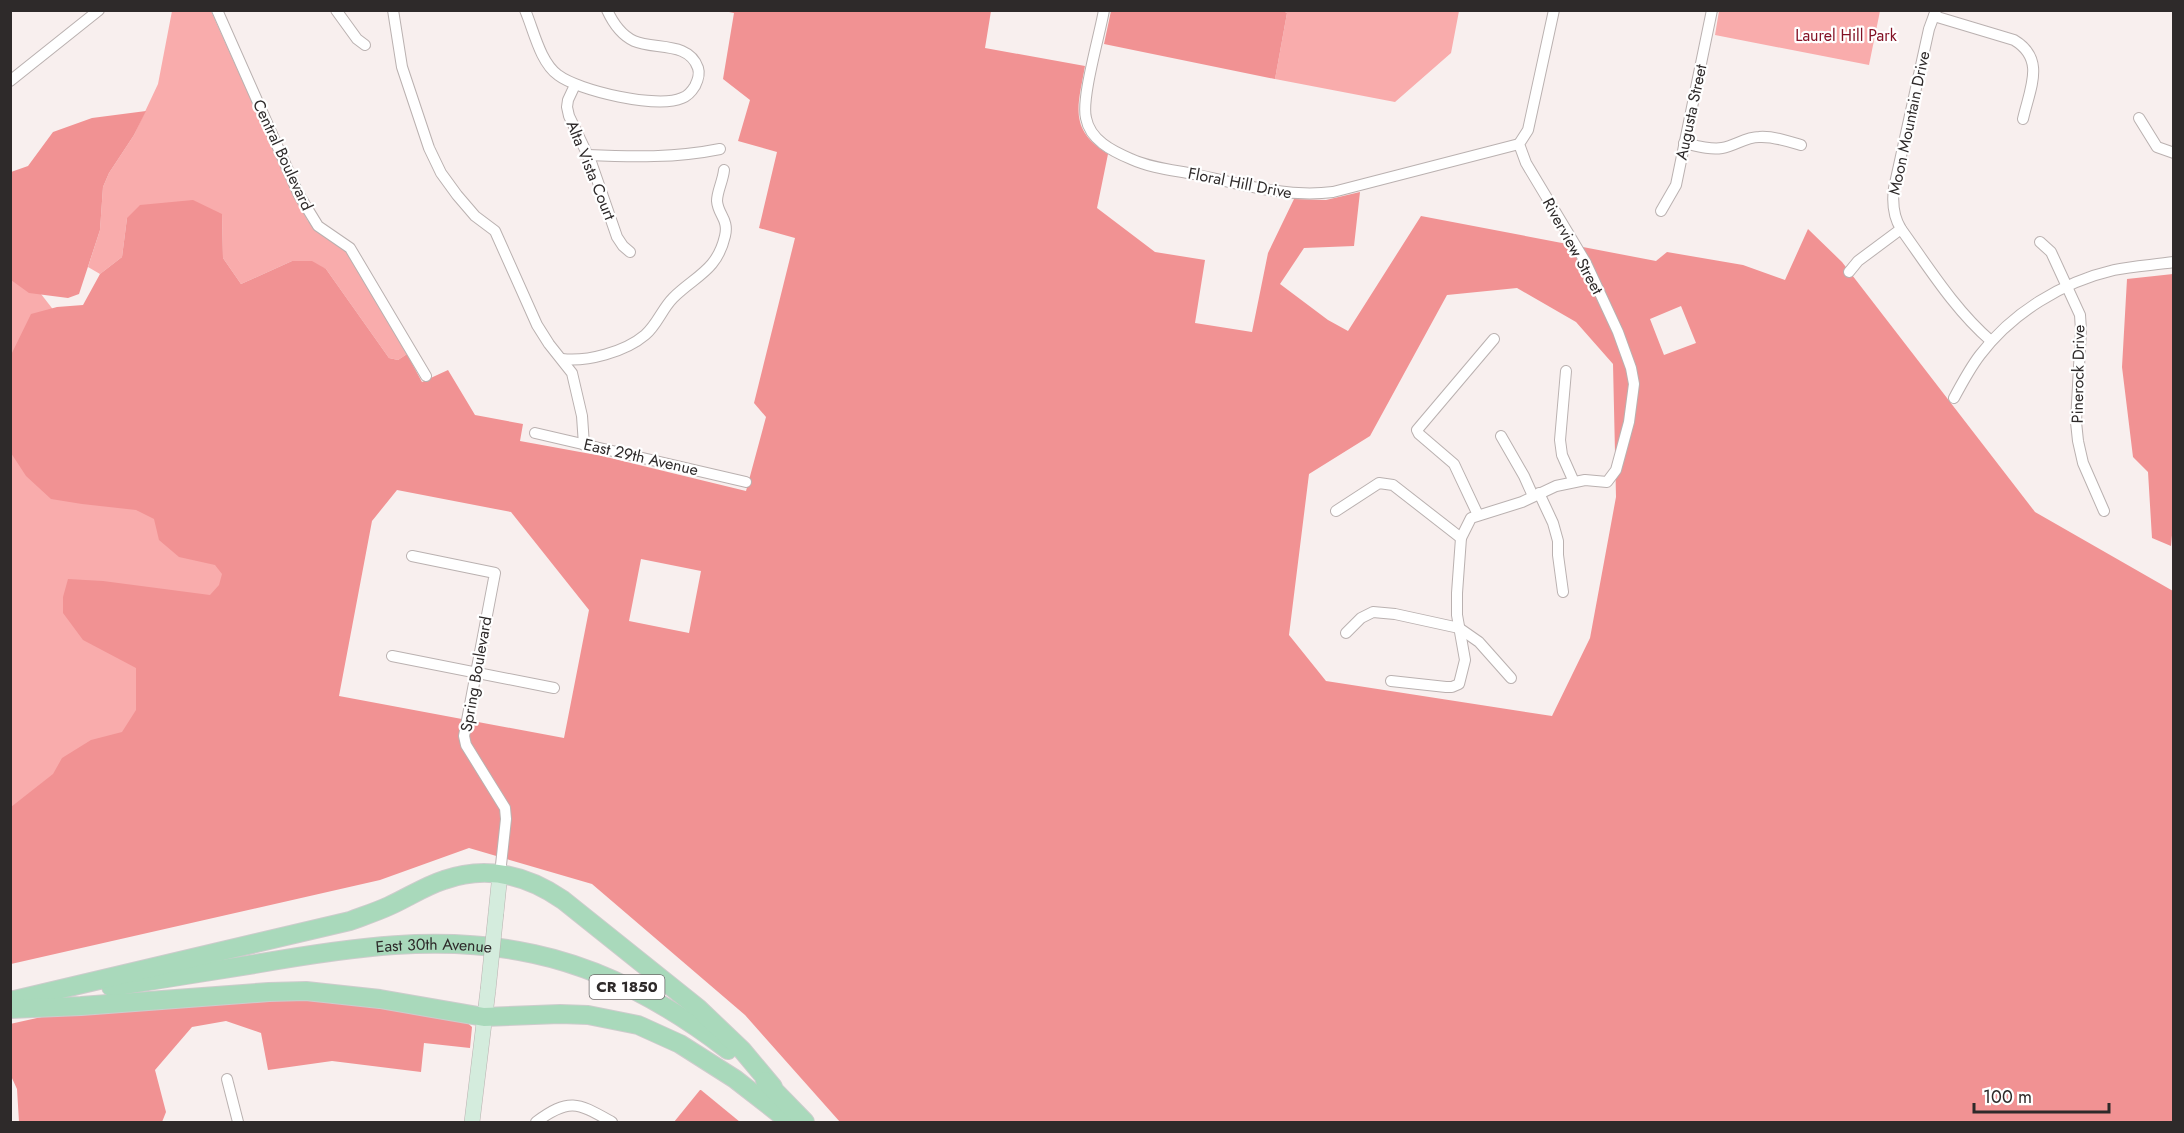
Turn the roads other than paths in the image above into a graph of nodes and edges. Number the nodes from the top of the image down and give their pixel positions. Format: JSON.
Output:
{"nodes":[{"id":1,"x":99,"y":10,"type":"edge"},
{"id":2,"x":217,"y":10,"type":"edge"},
{"id":3,"x":336,"y":10,"type":"edge"},
{"id":4,"x":393,"y":10,"type":"edge"},
{"id":5,"x":525,"y":10,"type":"edge"},
{"id":6,"x":608,"y":10,"type":"edge"},
{"id":7,"x":1104,"y":10,"type":"edge"},
{"id":8,"x":1554,"y":10,"type":"edge"},
{"id":9,"x":1712,"y":10,"type":"edge"},
{"id":10,"x":1935,"y":13,"type":"edge"},
{"id":11,"x":365,"y":45,"type":"dead end"},
{"id":12,"x":10,"y":81,"type":"edge"},
{"id":13,"x":575,"y":85,"type":"junction"},
{"id":14,"x":2139,"y":118,"type":"dead end"},
{"id":15,"x":2024,"y":119,"type":"dead end"},
{"id":16,"x":1684,"y":143,"type":"junction"},
{"id":17,"x":1519,"y":144,"type":"junction"},
{"id":18,"x":1801,"y":145,"type":"dead end"},
{"id":19,"x":720,"y":149,"type":"dead end"},
{"id":20,"x":2174,"y":153,"type":"edge"},
{"id":21,"x":587,"y":155,"type":"junction"},
{"id":22,"x":724,"y":170,"type":"dead end"},
{"id":23,"x":1661,"y":211,"type":"dead end"},
{"id":24,"x":1901,"y":229,"type":"junction"},
{"id":25,"x":2040,"y":242,"type":"dead end"},
{"id":26,"x":630,"y":252,"type":"dead end"},
{"id":27,"x":2174,"y":262,"type":"edge"},
{"id":28,"x":1849,"y":272,"type":"dead end"},
{"id":29,"x":2067,"y":287,"type":"junction"},
{"id":30,"x":1494,"y":339,"type":"dead end"},
{"id":31,"x":1991,"y":341,"type":"junction"},
{"id":32,"x":562,"y":359,"type":"junction"},
{"id":33,"x":1566,"y":371,"type":"dead end"},
{"id":34,"x":426,"y":376,"type":"dead end"},
{"id":35,"x":1954,"y":398,"type":"dead end"},
{"id":36,"x":536,"y":433,"type":"dead end"},
{"id":37,"x":1501,"y":436,"type":"dead end"},
{"id":38,"x":584,"y":445,"type":"junction"},
{"id":39,"x":746,"y":482,"type":"dead end"},
{"id":40,"x":1574,"y":482,"type":"junction"},
{"id":41,"x":1536,"y":495,"type":"junction"},
{"id":42,"x":1336,"y":511,"type":"dead end"},
{"id":43,"x":2104,"y":511,"type":"dead end"},
{"id":44,"x":1478,"y":515,"type":"junction"},
{"id":45,"x":1461,"y":538,"type":"junction"},
{"id":46,"x":412,"y":556,"type":"dead end"},
{"id":47,"x":1563,"y":592,"type":"dead end"},
{"id":48,"x":1459,"y":628,"type":"junction"},
{"id":49,"x":1346,"y":633,"type":"dead end"},
{"id":50,"x":392,"y":656,"type":"dead end"},
{"id":51,"x":475,"y":672,"type":"junction"},
{"id":52,"x":1511,"y":678,"type":"dead end"},
{"id":53,"x":1391,"y":681,"type":"dead end"},
{"id":54,"x":554,"y":688,"type":"dead end"},
{"id":55,"x":500,"y":874,"type":"junction"},
{"id":56,"x":10,"y":1002,"type":"edge"},
{"id":57,"x":10,"y":1009,"type":"edge"},
{"id":58,"x":484,"y":1017,"type":"junction"},
{"id":59,"x":227,"y":1079,"type":"dead end"},
{"id":60,"x":773,"y":1087,"type":"junction"},
{"id":61,"x":238,"y":1122,"type":"edge"},
{"id":62,"x":472,"y":1122,"type":"edge"},
{"id":63,"x":536,"y":1122,"type":"edge"},
{"id":64,"x":612,"y":1122,"type":"edge"},
{"id":65,"x":790,"y":1122,"type":"edge"},
{"id":66,"x":806,"y":1122,"type":"edge"}],
"edges":[{"from":1,"to":12,"type":"street"},
{"from":2,"to":34,"type":"street","name":"Central Boulevard"},
{"from":3,"to":11,"type":"street"},
{"from":4,"to":32,"type":"street"},
{"from":5,"to":13,"type":"street"},
{"from":6,"to":13,"type":"street"},
{"from":7,"to":17,"type":"street","name":"Floral Hill Drive"},
{"from":8,"to":17,"type":"street"},
{"from":9,"to":16,"type":"street","name":"Augusta Street"},
{"from":10,"to":15,"type":"street","name":"Moon Mountain Drive"},
{"from":10,"to":24,"type":"street","name":"Moon Mountain Drive"},
{"from":13,"to":21,"type":"street","name":"Alta Vista Court"},
{"from":14,"to":20,"type":"street"},
{"from":16,"to":18,"type":"street"},
{"from":16,"to":23,"type":"street","name":"Augusta Street"},
{"from":17,"to":40,"type":"street","name":"Riverview Street"},
{"from":19,"to":21,"type":"street"},
{"from":21,"to":26,"type":"street","name":"Alta Vista Court"},
{"from":22,"to":32,"type":"street"},
{"from":24,"to":28,"type":"street"},
{"from":24,"to":31,"type":"street","name":"Moon Mountain Drive"},
{"from":25,"to":29,"type":"street","name":"Pinerock Drive"},
{"from":27,"to":29,"type":"street"},
{"from":29,"to":31,"type":"street"},
{"from":29,"to":43,"type":"street","name":"Pinerock Drive"},
{"from":30,"to":44,"type":"street"},
{"from":31,"to":35,"type":"street"},
{"from":32,"to":38,"type":"street"},
{"from":33,"to":40,"type":"street"},
{"from":36,"to":38,"type":"street","name":"East 29th Avenue"},
{"from":37,"to":41,"type":"street"},
{"from":38,"to":39,"type":"street","name":"East 29th Avenue"},
{"from":40,"to":41,"type":"street"},
{"from":41,"to":44,"type":"street"},
{"from":41,"to":47,"type":"street"},
{"from":42,"to":45,"type":"street"},
{"from":44,"to":45,"type":"street"},
{"from":45,"to":48,"type":"street"},
{"from":46,"to":51,"type":"street","name":"Spring Boulevard"},
{"from":48,"to":49,"type":"street"},
{"from":48,"to":52,"type":"street"},
{"from":48,"to":53,"type":"street"},
{"from":50,"to":51,"type":"street"},
{"from":51,"to":54,"type":"street"},
{"from":51,"to":55,"type":"street","name":"Spring Boulevard"},
{"from":55,"to":56,"type":"main road"},
{"from":55,"to":58,"type":"street","name":"Spring Boulevard","bridge":true},
{"from":55,"to":60,"type":"main road"},
{"from":56,"to":60,"type":"main road","name":"East 30th Avenue","number":"CR 1850"},
{"from":57,"to":58,"type":"main road"},
{"from":58,"to":62,"type":"street","name":"Spring Boulevard"},
{"from":58,"to":65,"type":"main road"},
{"from":59,"to":61,"type":"street"},
{"from":60,"to":66,"type":"main road","name":"East 30th Avenue","number":"CR 1850"},
{"from":63,"to":64,"type":"street"}]}
